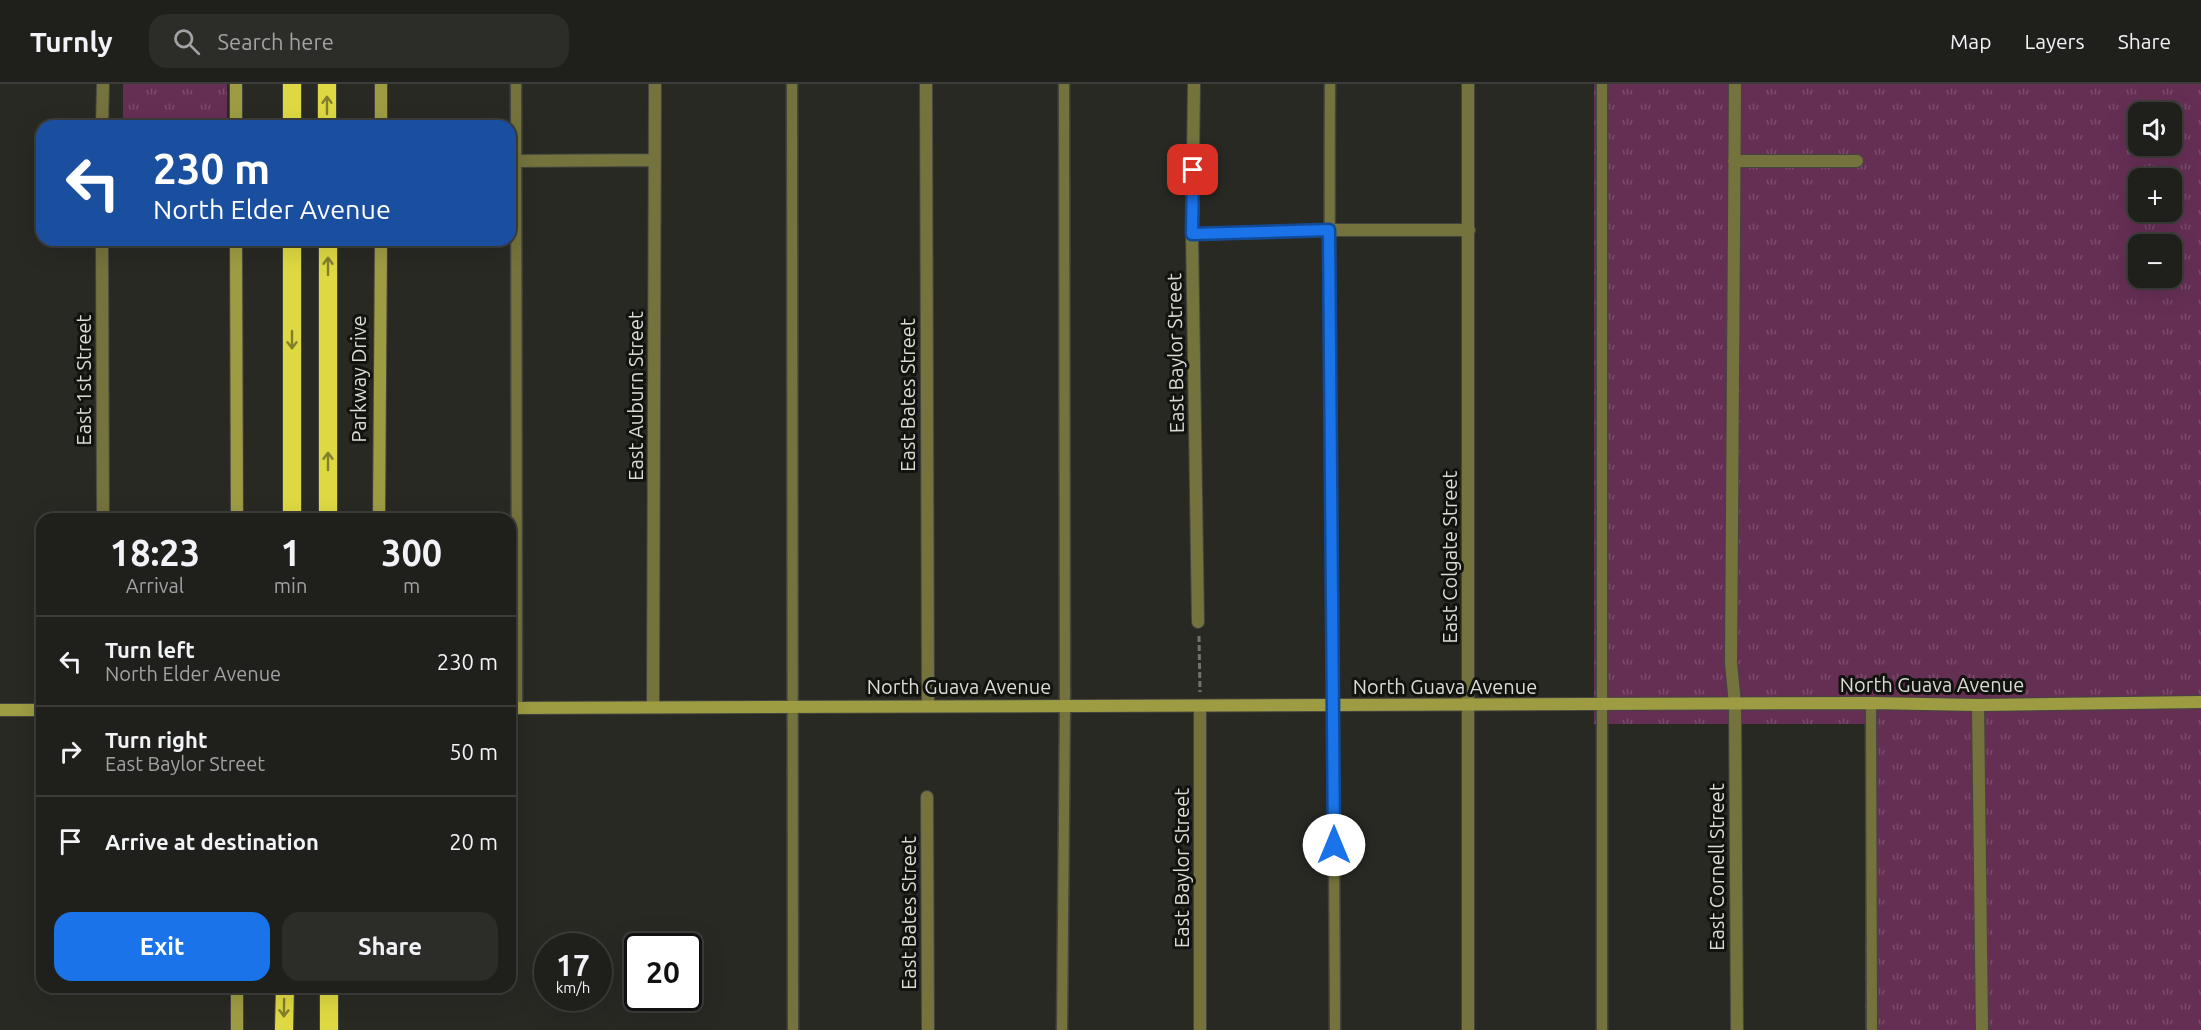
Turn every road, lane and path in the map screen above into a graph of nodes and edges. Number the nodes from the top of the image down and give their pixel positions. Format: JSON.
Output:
{"nodes":[{"id":1,"x":102,"y":84,"type":"edge"},
{"id":2,"x":236,"y":84,"type":"edge"},
{"id":3,"x":292,"y":84,"type":"edge"},
{"id":4,"x":327,"y":84,"type":"edge"},
{"id":5,"x":381,"y":84,"type":"edge"},
{"id":6,"x":516,"y":84,"type":"edge"},
{"id":7,"x":655,"y":84,"type":"edge"},
{"id":8,"x":792,"y":84,"type":"edge"},
{"id":9,"x":926,"y":84,"type":"edge"},
{"id":10,"x":1064,"y":84,"type":"edge"},
{"id":11,"x":1194,"y":84,"type":"edge"},
{"id":12,"x":1330,"y":84,"type":"edge"},
{"id":13,"x":1468,"y":84,"type":"edge"},
{"id":14,"x":1602,"y":84,"type":"edge"},
{"id":15,"x":1735,"y":84,"type":"edge"},
{"id":16,"x":102,"y":120,"type":"edge"},
{"id":17,"x":236,"y":120,"type":"edge"},
{"id":18,"x":292,"y":120,"type":"edge"},
{"id":19,"x":327,"y":120,"type":"edge"},
{"id":20,"x":381,"y":120,"type":"edge"},
{"id":21,"x":515,"y":120,"type":"edge"},
{"id":22,"x":655,"y":160,"type":"junction"},
{"id":23,"x":516,"y":161,"type":"edge"},
{"id":24,"x":1734,"y":161,"type":"junction"},
{"id":25,"x":1857,"y":161,"type":"dead end"},
{"id":26,"x":1329,"y":230,"type":"junction"},
{"id":27,"x":1469,"y":230,"type":"junction"},
{"id":28,"x":1192,"y":234,"type":"junction"},
{"id":29,"x":102,"y":246,"type":"edge"},
{"id":30,"x":236,"y":246,"type":"edge"},
{"id":31,"x":292,"y":246,"type":"edge"},
{"id":32,"x":327,"y":246,"type":"edge"},
{"id":33,"x":381,"y":246,"type":"edge"},
{"id":34,"x":513,"y":246,"type":"edge"},
{"id":35,"x":103,"y":513,"type":"edge"},
{"id":36,"x":237,"y":513,"type":"edge"},
{"id":37,"x":292,"y":513,"type":"edge"},
{"id":38,"x":328,"y":513,"type":"edge"},
{"id":39,"x":380,"y":513,"type":"edge"},
{"id":40,"x":514,"y":513,"type":"edge"},
{"id":41,"x":1198,"y":622,"type":"joint"},
{"id":42,"x":2201,"y":702,"type":"edge"},
{"id":43,"x":1871,"y":703,"type":"junction"},
{"id":44,"x":1602,"y":704,"type":"junction"},
{"id":45,"x":1735,"y":704,"type":"junction"},
{"id":46,"x":1468,"y":705,"type":"junction"},
{"id":47,"x":1978,"y":705,"type":"junction"},
{"id":48,"x":928,"y":706,"type":"junction"},
{"id":49,"x":1065,"y":706,"type":"junction"},
{"id":50,"x":1200,"y":706,"type":"junction"},
{"id":51,"x":1334,"y":706,"type":"junction"},
{"id":52,"x":653,"y":707,"type":"junction"},
{"id":53,"x":792,"y":707,"type":"junction"},
{"id":54,"x":516,"y":708,"type":"edge"},
{"id":55,"x":0,"y":710,"type":"edge"},
{"id":56,"x":36,"y":710,"type":"edge"},
{"id":57,"x":927,"y":797,"type":"dead end"},
{"id":58,"x":237,"y":993,"type":"edge"},
{"id":59,"x":285,"y":993,"type":"edge"},
{"id":60,"x":329,"y":993,"type":"edge"},
{"id":61,"x":237,"y":1030,"type":"edge"},
{"id":62,"x":284,"y":1030,"type":"edge"},
{"id":63,"x":329,"y":1030,"type":"edge"},
{"id":64,"x":793,"y":1030,"type":"edge"},
{"id":65,"x":928,"y":1030,"type":"edge"},
{"id":66,"x":1062,"y":1030,"type":"edge"},
{"id":67,"x":1200,"y":1030,"type":"edge"},
{"id":68,"x":1335,"y":1030,"type":"edge"},
{"id":69,"x":1468,"y":1030,"type":"edge"},
{"id":70,"x":1602,"y":1030,"type":"edge"},
{"id":71,"x":1737,"y":1030,"type":"edge"},
{"id":72,"x":1872,"y":1030,"type":"edge"},
{"id":73,"x":1982,"y":1030,"type":"edge"}],
"edges":[{"from":1,"to":16,"type":"street"},
{"from":2,"to":17,"type":"street"},
{"from":3,"to":18,"type":"highway"},
{"from":19,"to":4,"type":"highway","one_way":true},
{"from":5,"to":20,"type":"street"},
{"from":6,"to":21,"type":"lane"},
{"from":7,"to":22,"type":"street","name":"East Auburn Street"},
{"from":8,"to":53,"type":"lane"},
{"from":9,"to":48,"type":"street","name":"East Bates Street"},
{"from":10,"to":49,"type":"lane"},
{"from":11,"to":28,"type":"street","name":"East Baylor Street"},
{"from":12,"to":26,"type":"lane"},
{"from":13,"to":27,"type":"street","name":"East Colgate Street"},
{"from":14,"to":44,"type":"lane"},
{"from":15,"to":24,"type":"street","name":"East Cornell Street"},
{"from":22,"to":23,"type":"street"},
{"from":22,"to":52,"type":"street","name":"East Auburn Street"},
{"from":24,"to":25,"type":"street"},
{"from":24,"to":45,"type":"street","name":"East Cornell Street"},
{"from":26,"to":27,"type":"street"},
{"from":26,"to":28,"type":"street"},
{"from":26,"to":51,"type":"lane"},
{"from":27,"to":46,"type":"street","name":"East Colgate Street"},
{"from":28,"to":41,"type":"street","name":"East Baylor Street"},
{"from":29,"to":35,"type":"street","name":"East 1st Street"},
{"from":30,"to":36,"type":"street"},
{"from":31,"to":37,"type":"highway","one_way":true},
{"from":38,"to":32,"type":"highway","name":"Parkway Drive","one_way":true},
{"from":33,"to":39,"type":"street","name":"Parkway Drive"},
{"from":34,"to":40,"type":"lane"},
{"from":41,"to":50,"type":"path"},
{"from":42,"to":47,"type":"street","name":"North Guava Avenue"},
{"from":43,"to":45,"type":"street","name":"North Guava Avenue"},
{"from":43,"to":47,"type":"street","name":"North Guava Avenue"},
{"from":43,"to":72,"type":"lane"},
{"from":44,"to":45,"type":"street","name":"North Guava Avenue"},
{"from":44,"to":46,"type":"street","name":"North Guava Avenue"},
{"from":44,"to":70,"type":"lane"},
{"from":45,"to":71,"type":"street","name":"East Cornell Street"},
{"from":46,"to":51,"type":"street","name":"North Guava Avenue"},
{"from":46,"to":69,"type":"street","name":"East Colgate Street"},
{"from":47,"to":73,"type":"street"},
{"from":48,"to":49,"type":"street","name":"North Guava Avenue"},
{"from":48,"to":53,"type":"street","name":"North Guava Avenue"},
{"from":49,"to":50,"type":"street","name":"North Guava Avenue"},
{"from":49,"to":66,"type":"lane"},
{"from":50,"to":51,"type":"street","name":"North Guava Avenue"},
{"from":50,"to":67,"type":"street","name":"East Baylor Street"},
{"from":51,"to":68,"type":"lane"},
{"from":52,"to":53,"type":"street","name":"North Guava Avenue"},
{"from":52,"to":54,"type":"street","name":"North Guava Avenue"},
{"from":53,"to":64,"type":"lane"},
{"from":55,"to":56,"type":"street"},
{"from":57,"to":65,"type":"street","name":"East Bates Street"},
{"from":58,"to":61,"type":"street"},
{"from":59,"to":62,"type":"highway","one_way":true},
{"from":60,"to":63,"type":"highway"}]}
